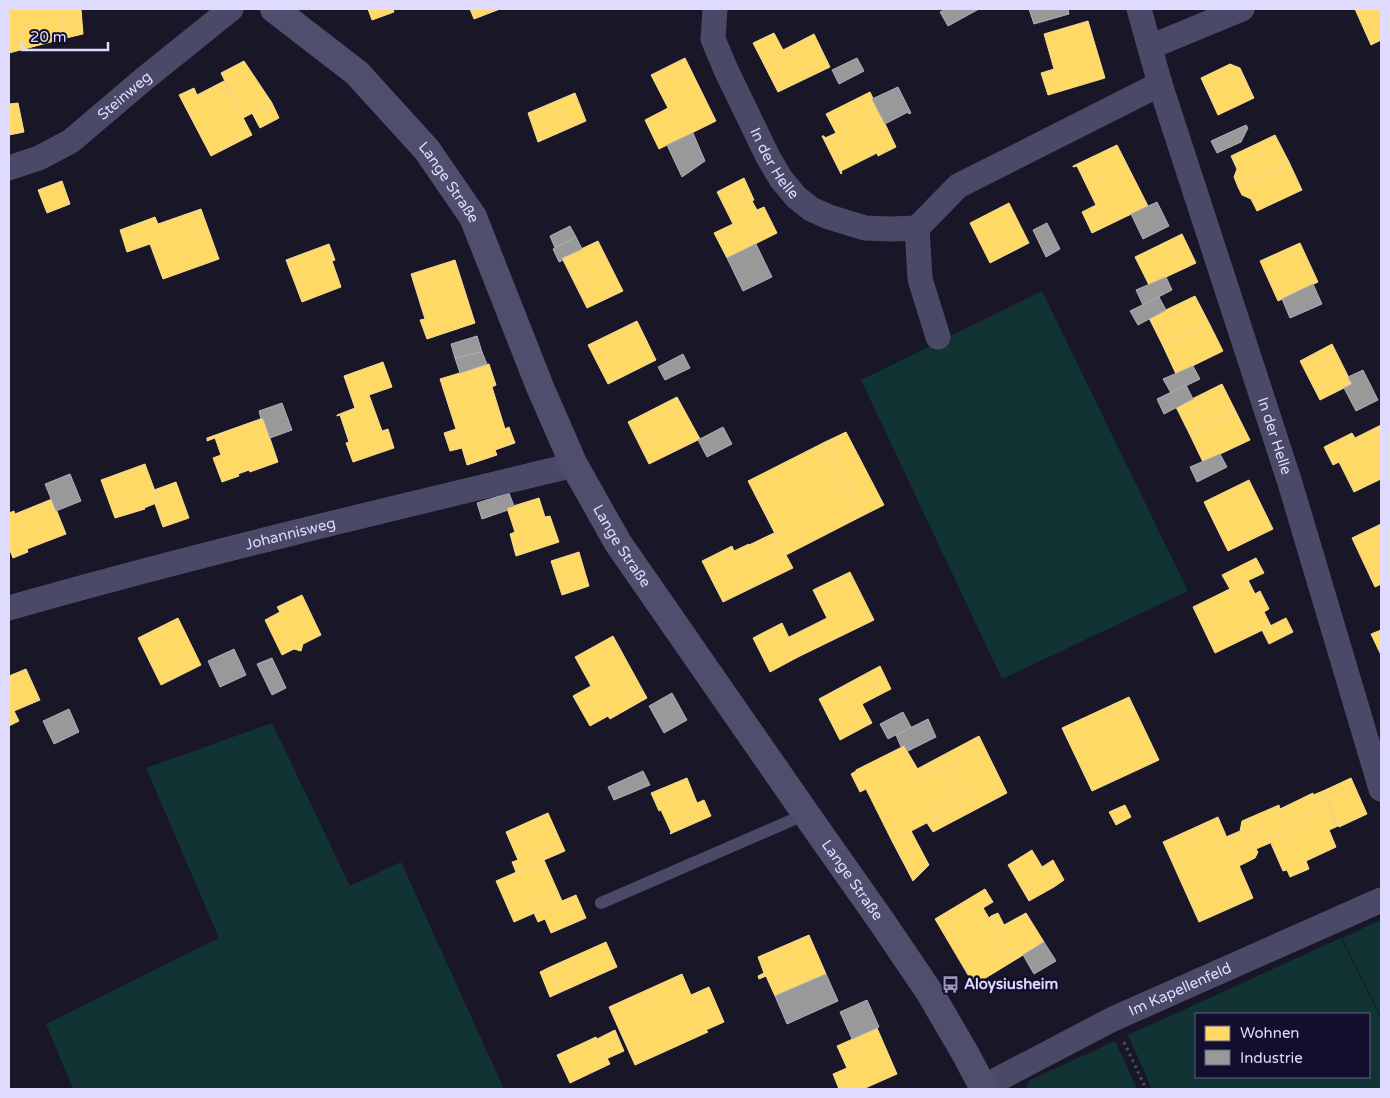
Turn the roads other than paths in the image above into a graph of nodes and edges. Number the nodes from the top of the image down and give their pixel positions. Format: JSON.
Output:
{"nodes":[{"id":1,"x":231,"y":9,"type":"edge"},
{"id":2,"x":274,"y":9,"type":"edge"},
{"id":3,"x":715,"y":9,"type":"edge"},
{"id":4,"x":1139,"y":9,"type":"edge"},
{"id":5,"x":1242,"y":9,"type":"edge"},
{"id":6,"x":1150,"y":47,"type":"junction"},
{"id":7,"x":1160,"y":84,"type":"junction"},
{"id":8,"x":9,"y":168,"type":"edge"},
{"id":9,"x":917,"y":228,"type":"junction"},
{"id":10,"x":938,"y":337,"type":"dead end"},
{"id":11,"x":574,"y":465,"type":"junction"},
{"id":12,"x":9,"y":608,"type":"edge"},
{"id":13,"x":1381,"y":789,"type":"edge"},
{"id":14,"x":806,"y":814,"type":"junction"},
{"id":15,"x":1381,"y":900,"type":"edge"},
{"id":16,"x":602,"y":903,"type":"dead end"},
{"id":17,"x":984,"y":1088,"type":"edge"}],
"edges":[{"from":1,"to":8,"type":"street","name":"Steinweg"},
{"from":2,"to":11,"type":"main road","name":"Lange Straße"},
{"from":3,"to":9,"type":"street","name":"In der Helle"},
{"from":4,"to":6,"type":"street","name":"In der Helle"},
{"from":5,"to":6,"type":"street"},
{"from":6,"to":7,"type":"street","name":"In der Helle"},
{"from":7,"to":9,"type":"street"},
{"from":7,"to":13,"type":"street","name":"In der Helle"},
{"from":9,"to":10,"type":"street"},
{"from":11,"to":12,"type":"street","name":"Johannisweg"},
{"from":11,"to":14,"type":"main road","name":"Lange Straße"},
{"from":14,"to":16,"type":"lane"},
{"from":14,"to":17,"type":"main road","name":"Lange Straße"},
{"from":15,"to":17,"type":"street","name":"Im Kapellenfeld"}]}
